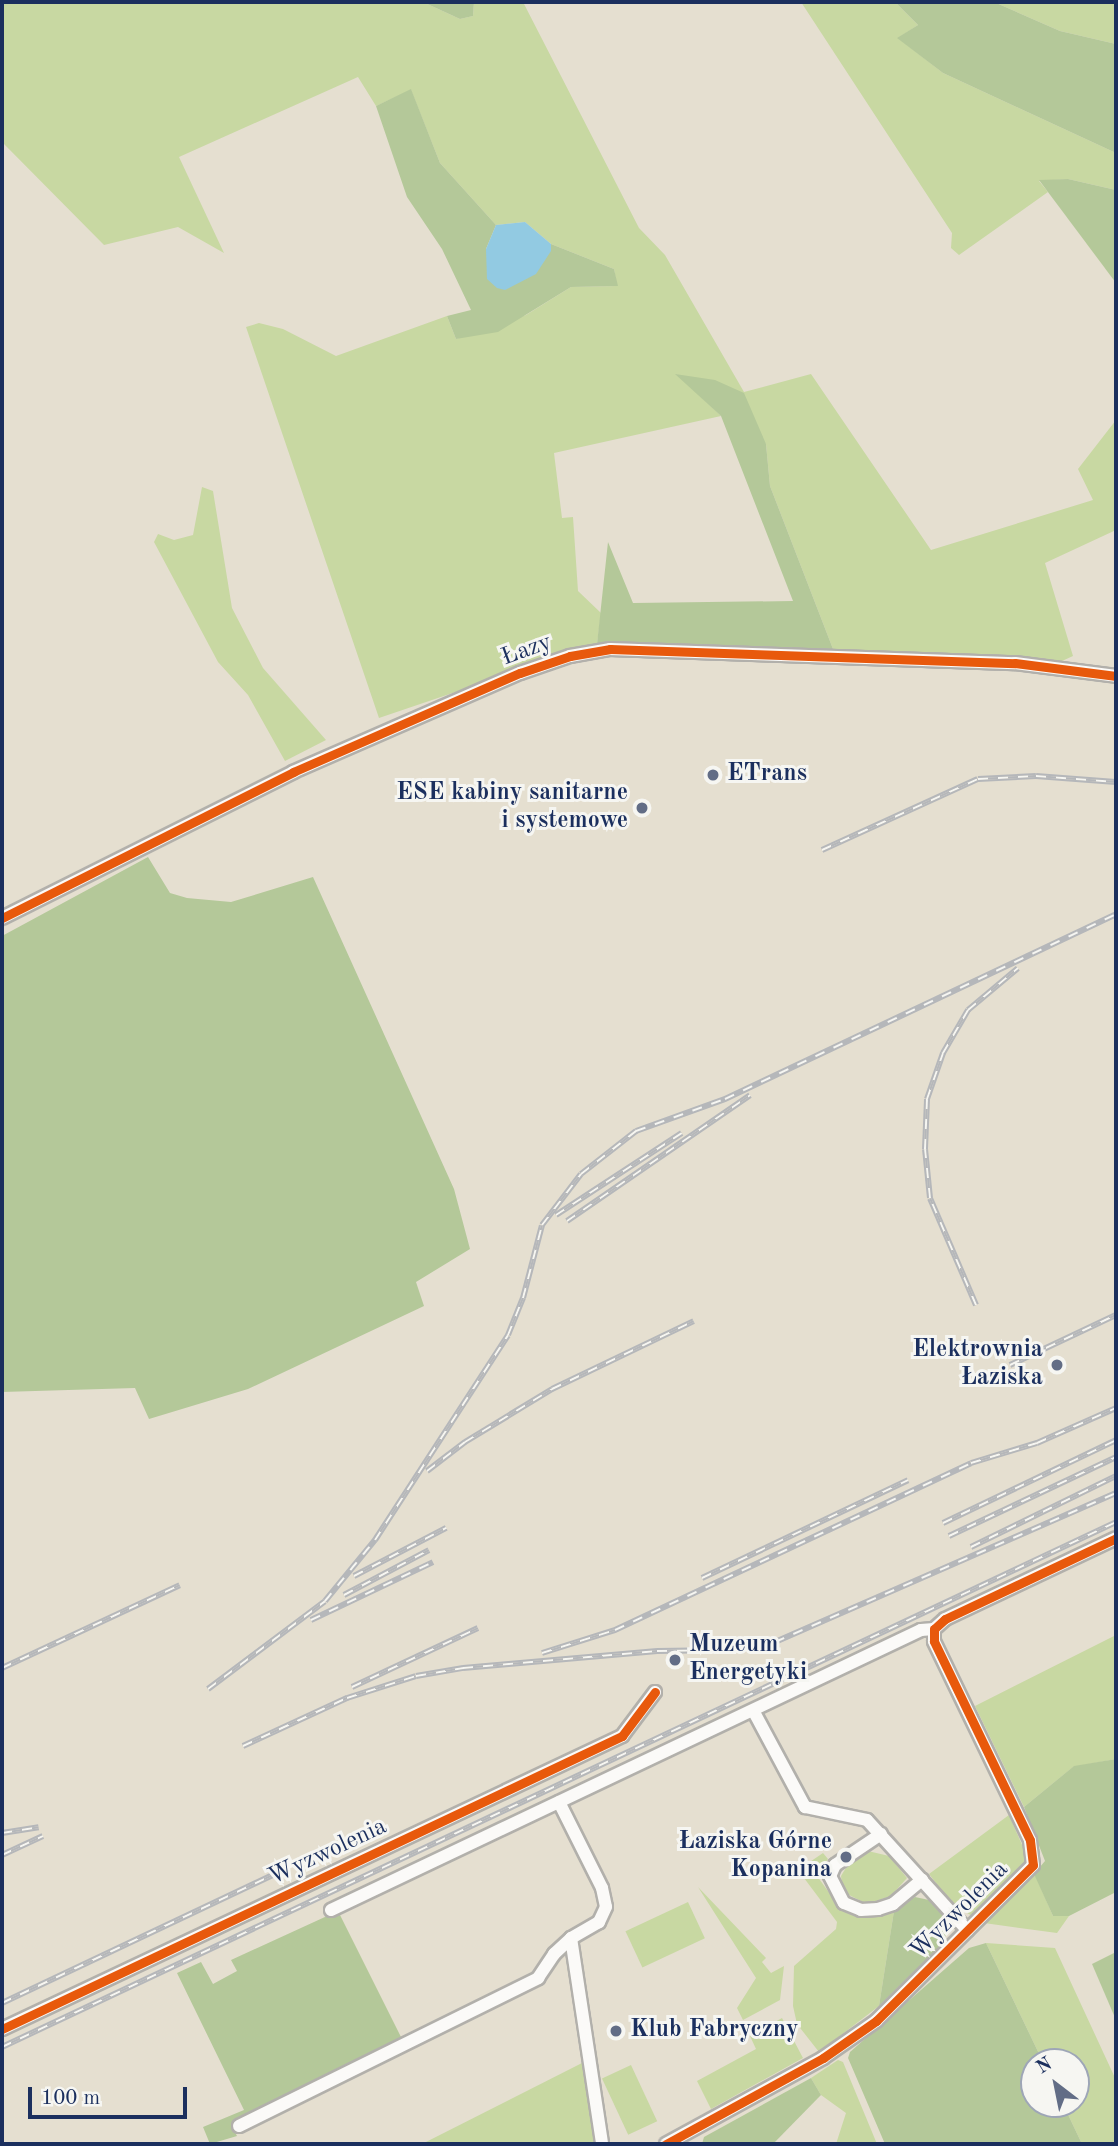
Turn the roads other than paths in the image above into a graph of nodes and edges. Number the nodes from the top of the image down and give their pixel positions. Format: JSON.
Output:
{"nodes":[{"id":1,"x":1116,"y":676,"type":"edge"},
{"id":2,"x":2,"y":918,"type":"edge"},
{"id":3,"x":1116,"y":1538,"type":"edge"},
{"id":4,"x":934,"y":1629,"type":"junction"},
{"id":5,"x":655,"y":1692,"type":"dead end"},
{"id":6,"x":754,"y":1712,"type":"junction"},
{"id":7,"x":559,"y":1802,"type":"junction"},
{"id":8,"x":881,"y":1834,"type":"junction"},
{"id":9,"x":922,"y":1880,"type":"junction"},
{"id":10,"x":331,"y":1910,"type":"dead end"},
{"id":11,"x":967,"y":1930,"type":"junction"},
{"id":12,"x":571,"y":1938,"type":"junction"},
{"id":13,"x":2,"y":2029,"type":"edge"},
{"id":14,"x":239,"y":2126,"type":"dead end"},
{"id":15,"x":602,"y":2144,"type":"edge"},
{"id":16,"x":666,"y":2144,"type":"edge"}],
"edges":[{"from":1,"to":2,"type":"street","name":"Łazy"},
{"from":3,"to":4,"type":"street"},
{"from":4,"to":6,"type":"street"},
{"from":4,"to":11,"type":"street","name":"Wyzwolenia"},
{"from":5,"to":13,"type":"street","name":"Wyzwolenia"},
{"from":6,"to":7,"type":"street"},
{"from":6,"to":8,"type":"street","name":"Wyzwolenia"},
{"from":7,"to":10,"type":"street"},
{"from":7,"to":12,"type":"street"},
{"from":8,"to":9,"type":"street","name":"Wyzwolenia"},
{"from":8,"to":9,"type":"street"},
{"from":9,"to":11,"type":"street","name":"Wyzwolenia"},
{"from":11,"to":16,"type":"street","name":"Wyzwolenia"},
{"from":12,"to":14,"type":"street"},
{"from":12,"to":15,"type":"street"}]}
